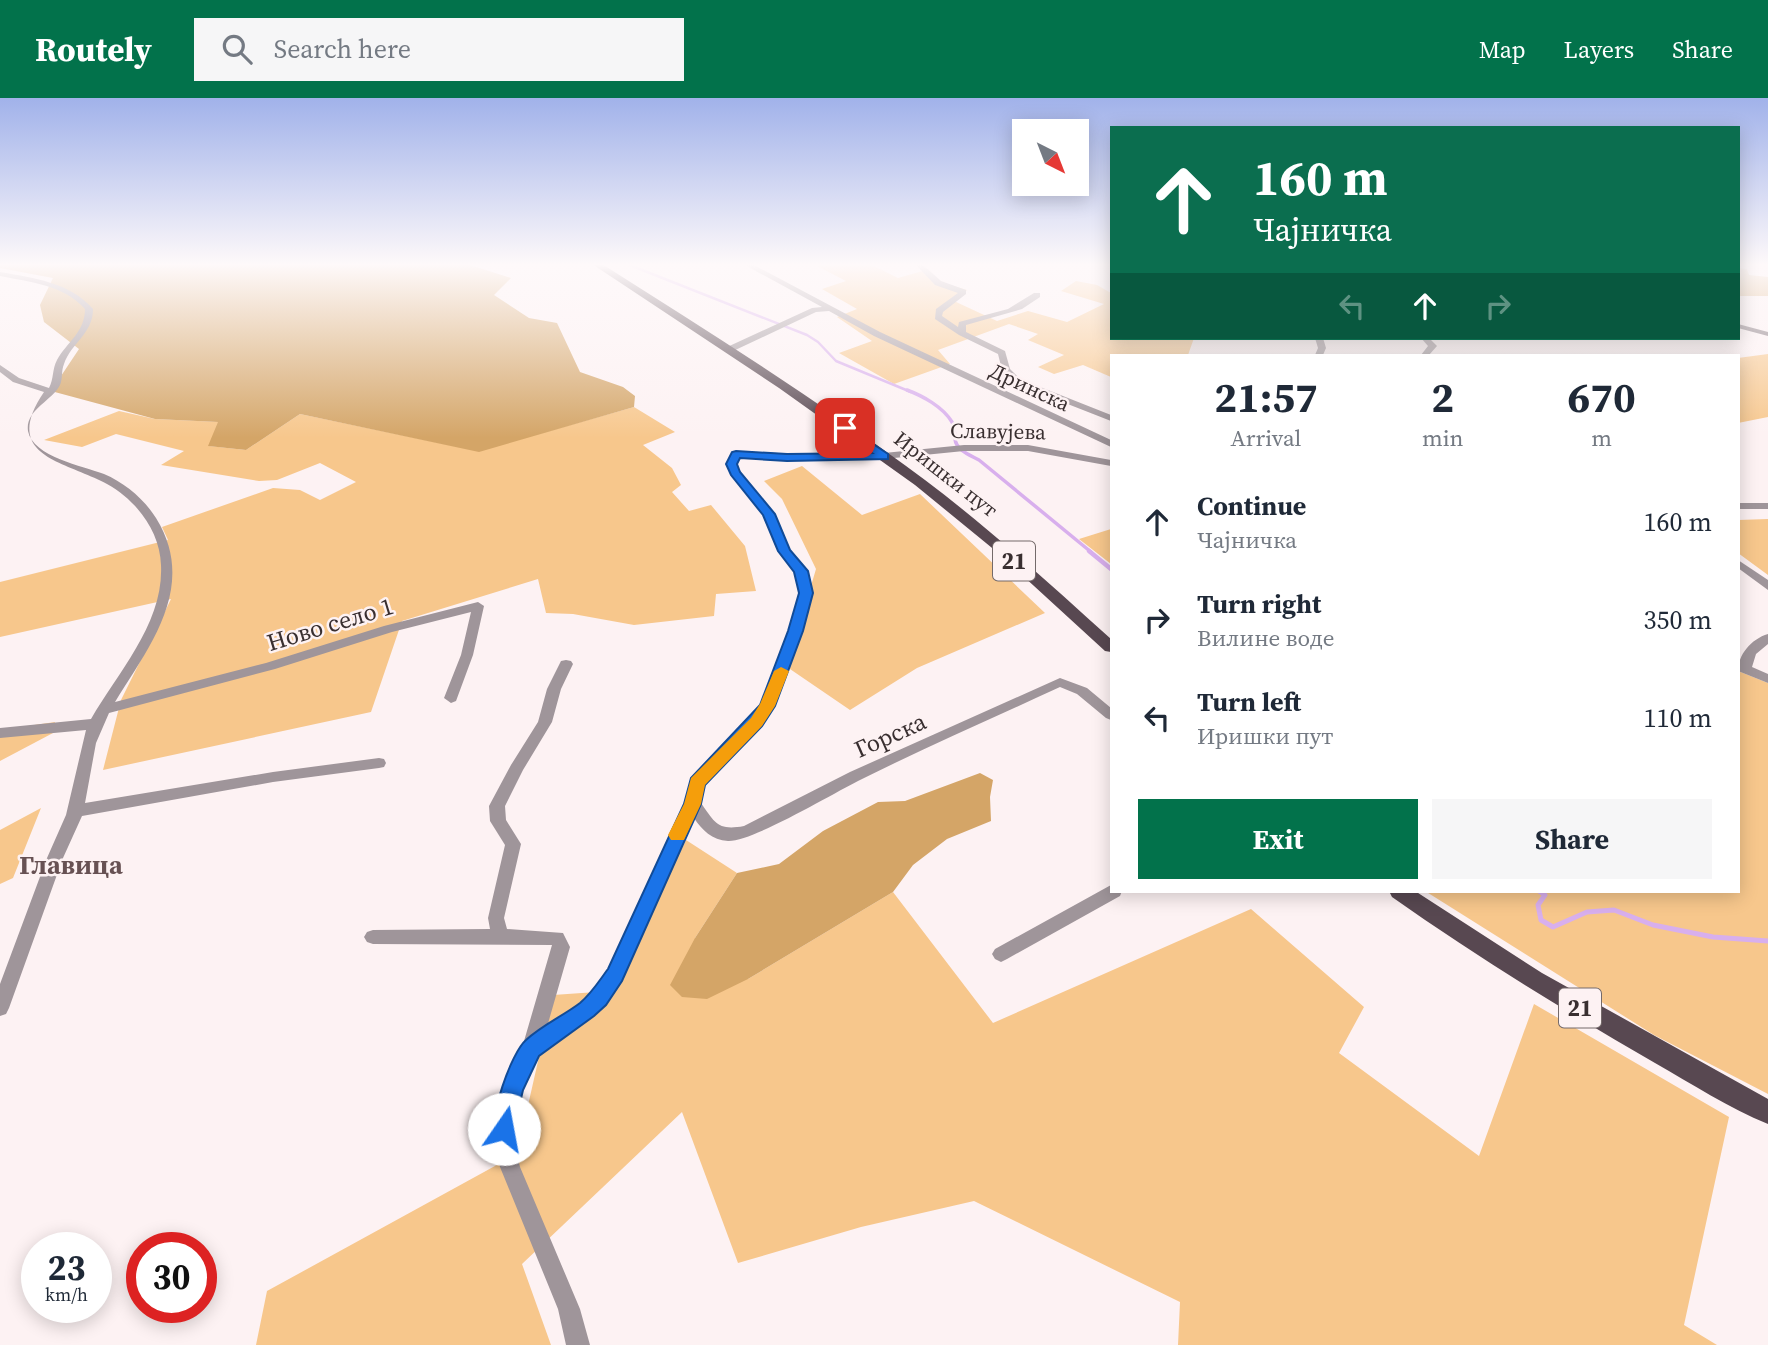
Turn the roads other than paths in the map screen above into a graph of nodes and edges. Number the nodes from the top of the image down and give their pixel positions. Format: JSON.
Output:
{"nodes":[{"id":1,"x":88,"y":322,"type":"edge"},
{"id":2,"x":685,"y":322,"type":"edge"},
{"id":3,"x":791,"y":322,"type":"edge"},
{"id":4,"x":856,"y":322,"type":"edge"},
{"id":5,"x":947,"y":322,"type":"edge"},
{"id":6,"x":969,"y":322,"type":"edge"},
{"id":7,"x":1740,"y":327,"type":"edge"},
{"id":8,"x":962,"y":333,"type":"junction"},
{"id":9,"x":1768,"y":334,"type":"edge"},
{"id":10,"x":1427,"y":340,"type":"edge"},
{"id":11,"x":728,"y":350,"type":"junction"},
{"id":12,"x":1426,"y":354,"type":"edge"},
{"id":13,"x":0,"y":368,"type":"edge"},
{"id":14,"x":50,"y":391,"type":"junction"},
{"id":15,"x":1110,"y":418,"type":"edge"},
{"id":16,"x":1110,"y":444,"type":"edge"},
{"id":17,"x":884,"y":456,"type":"junction"},
{"id":18,"x":1110,"y":463,"type":"edge"},
{"id":19,"x":1740,"y":506,"type":"edge"},
{"id":20,"x":1768,"y":506,"type":"edge"},
{"id":21,"x":1740,"y":565,"type":"edge"},
{"id":22,"x":1768,"y":586,"type":"edge"},
{"id":23,"x":1768,"y":638,"type":"edge"},
{"id":24,"x":1110,"y":646,"type":"edge"},
{"id":25,"x":566,"y":664,"type":"dead end"},
{"id":26,"x":1741,"y":668,"type":"edge"},
{"id":27,"x":1768,"y":679,"type":"edge"},
{"id":28,"x":451,"y":698,"type":"dead end"},
{"id":29,"x":104,"y":710,"type":"junction"},
{"id":30,"x":1110,"y":714,"type":"edge"},
{"id":31,"x":95,"y":724,"type":"junction"},
{"id":32,"x":0,"y":733,"type":"edge"},
{"id":33,"x":379,"y":763,"type":"dead end"},
{"id":34,"x":693,"y":804,"type":"junction"},
{"id":35,"x":75,"y":811,"type":"junction"},
{"id":36,"x":1110,"y":893,"type":"edge"},
{"id":37,"x":1402,"y":893,"type":"edge"},
{"id":38,"x":500,"y":936,"type":"junction"},
{"id":39,"x":373,"y":937,"type":"dead end"},
{"id":40,"x":1001,"y":954,"type":"dead end"},
{"id":41,"x":0,"y":1007,"type":"edge"},
{"id":42,"x":531,"y":1049,"type":"junction"},
{"id":43,"x":1768,"y":1112,"type":"edge"},
{"id":44,"x":578,"y":1345,"type":"edge"}],
"edges":[{"from":1,"to":14,"type":"street"},
{"from":2,"to":11,"type":"main road","name":"Иришки пут","number":"21"},
{"from":3,"to":11,"type":"street"},
{"from":4,"to":16,"type":"street","name":"Дринска"},
{"from":5,"to":8,"type":"street"},
{"from":6,"to":8,"type":"street"},
{"from":7,"to":9,"type":"street"},
{"from":8,"to":15,"type":"street"},
{"from":10,"to":12,"type":"street"},
{"from":11,"to":17,"type":"main road","name":"Иришки пут","number":"21"},
{"from":13,"to":14,"type":"street"},
{"from":14,"to":29,"type":"street"},
{"from":17,"to":18,"type":"street","name":"Славујева"},
{"from":17,"to":24,"type":"main road","name":"Иришки пут","number":"21"},
{"from":17,"to":34,"type":"street","name":"Славујева"},
{"from":19,"to":20,"type":"street"},
{"from":21,"to":22,"type":"street"},
{"from":23,"to":26,"type":"street"},
{"from":25,"to":38,"type":"street"},
{"from":26,"to":27,"type":"street"},
{"from":28,"to":29,"type":"street","name":"Ново село 1"},
{"from":29,"to":31,"type":"street"},
{"from":30,"to":34,"type":"street","name":"Горска"},
{"from":31,"to":32,"type":"street"},
{"from":31,"to":35,"type":"street"},
{"from":33,"to":35,"type":"street"},
{"from":34,"to":42,"type":"street"},
{"from":35,"to":41,"type":"street"},
{"from":36,"to":40,"type":"street"},
{"from":37,"to":43,"type":"main road","number":"21"},
{"from":38,"to":39,"type":"street"},
{"from":38,"to":42,"type":"street"},
{"from":42,"to":44,"type":"street"}]}
